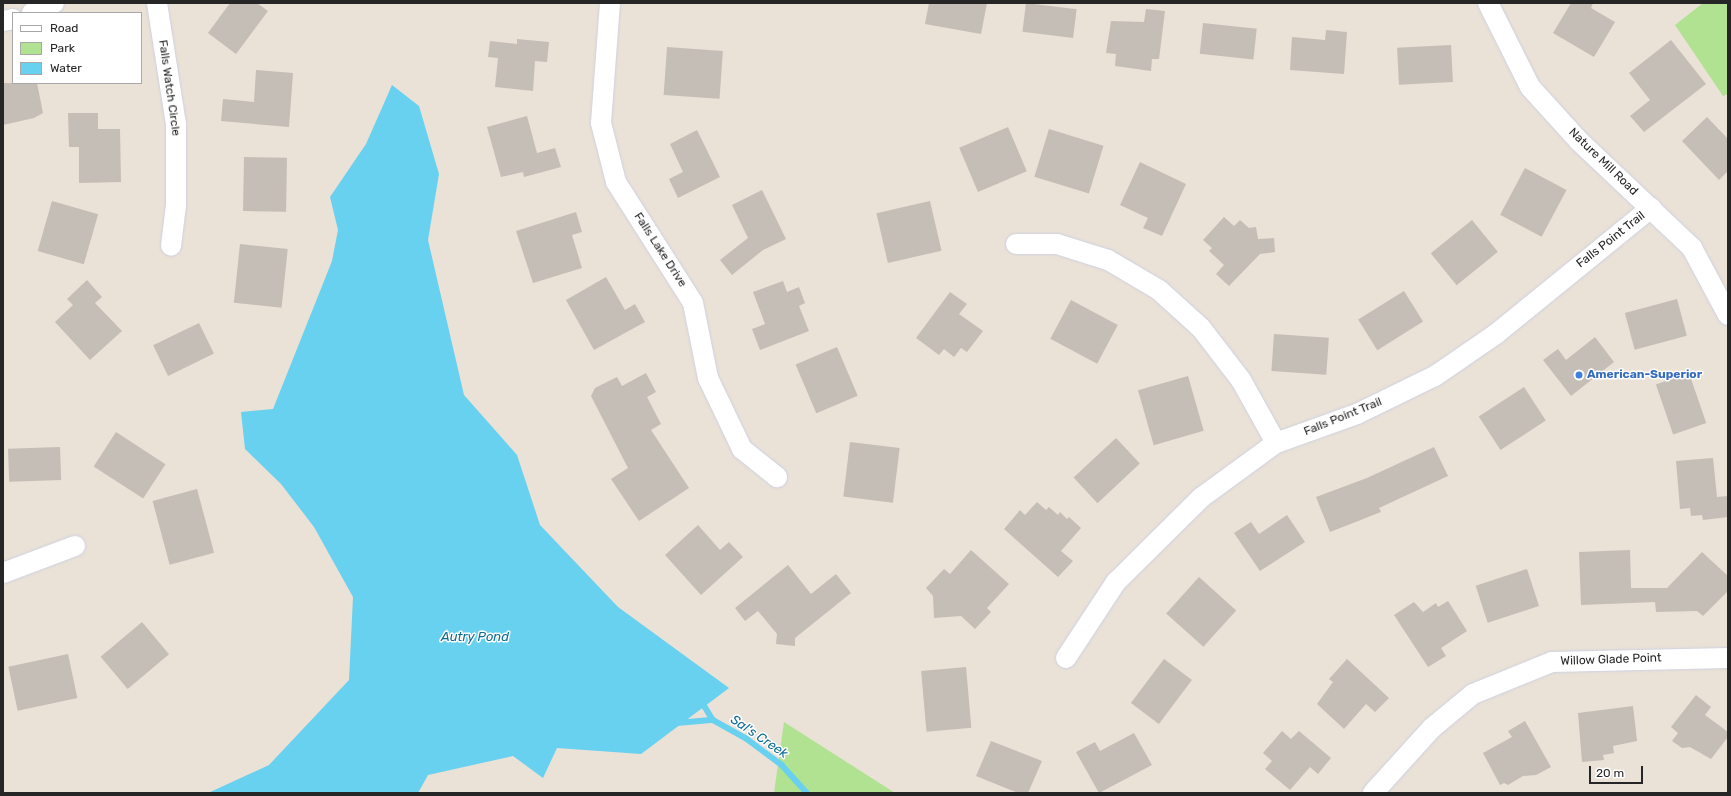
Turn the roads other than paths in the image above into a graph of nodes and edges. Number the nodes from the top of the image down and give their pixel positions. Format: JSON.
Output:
{"nodes":[{"id":1,"x":54,"y":3,"type":"edge"},
{"id":2,"x":157,"y":3,"type":"edge"},
{"id":3,"x":610,"y":3,"type":"edge"},
{"id":4,"x":1488,"y":3,"type":"edge"},
{"id":5,"x":34,"y":12,"type":"edge"},
{"id":6,"x":1651,"y":208,"type":"junction"},
{"id":7,"x":1016,"y":244,"type":"dead end"},
{"id":8,"x":171,"y":246,"type":"dead end"},
{"id":9,"x":1728,"y":315,"type":"edge"},
{"id":10,"x":1276,"y":442,"type":"junction"},
{"id":11,"x":777,"y":477,"type":"dead end"},
{"id":12,"x":75,"y":546,"type":"dead end"},
{"id":13,"x":3,"y":573,"type":"edge"},
{"id":14,"x":1066,"y":658,"type":"dead end"},
{"id":15,"x":1728,"y":658,"type":"edge"},
{"id":16,"x":1373,"y":793,"type":"edge"}],
"edges":[{"from":1,"to":5,"type":"street"},
{"from":2,"to":8,"type":"street","name":"Falls Watch Circle"},
{"from":3,"to":11,"type":"street","name":"Falls Lake Drive"},
{"from":4,"to":6,"type":"street","name":"Nature Mill Road"},
{"from":6,"to":9,"type":"street","name":"Nature Mill Road"},
{"from":6,"to":10,"type":"street","name":"Falls Point Trail"},
{"from":7,"to":10,"type":"street"},
{"from":10,"to":14,"type":"street","name":"Falls Point Trail"},
{"from":12,"to":13,"type":"street"},
{"from":15,"to":16,"type":"street","name":"Willow Glade Point"}]}
